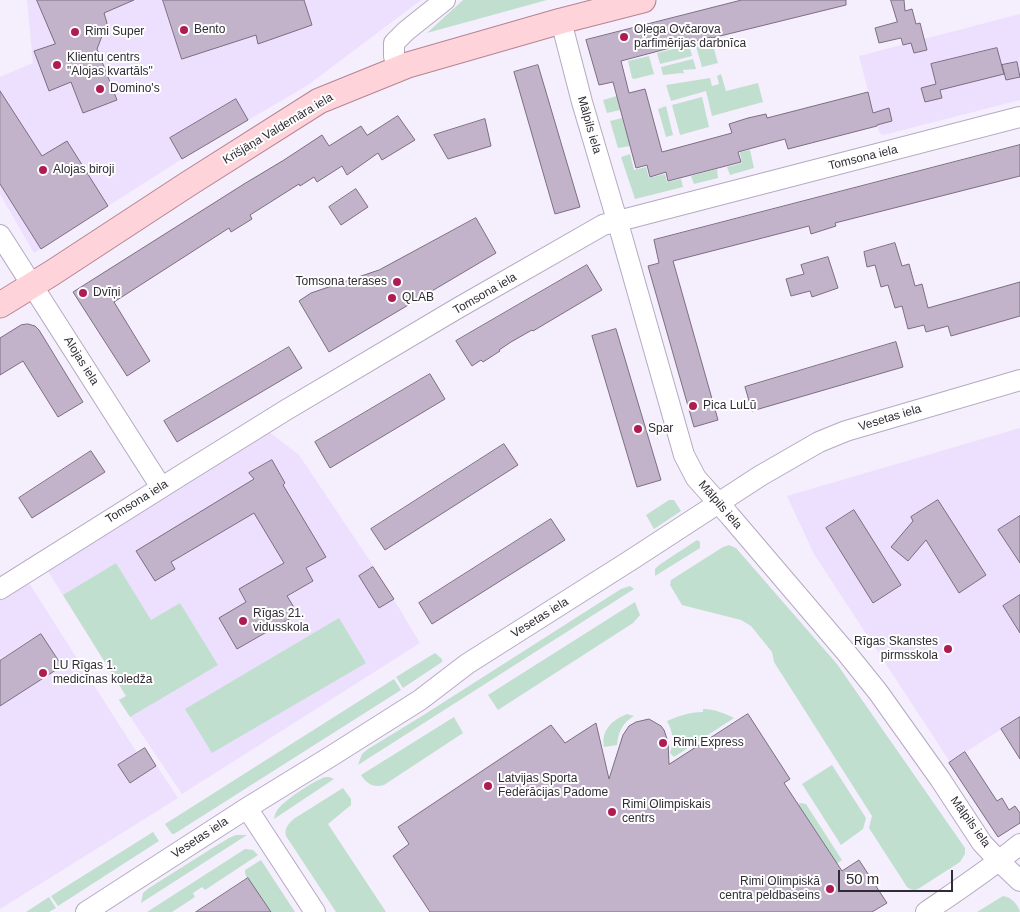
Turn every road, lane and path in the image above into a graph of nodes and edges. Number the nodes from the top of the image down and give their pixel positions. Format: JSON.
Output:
{"nodes":[{"id":1,"x":445,"y":0,"type":"edge"},
{"id":2,"x":643,"y":0,"type":"edge"},
{"id":3,"x":561,"y":21,"type":"junction"},
{"id":4,"x":397,"y":68,"type":"junction"},
{"id":5,"x":1020,"y":117,"type":"edge"},
{"id":6,"x":617,"y":221,"type":"junction"},
{"id":7,"x":0,"y":234,"type":"edge"},
{"id":8,"x":32,"y":284,"type":"junction"},
{"id":9,"x":0,"y":304,"type":"edge"},
{"id":10,"x":1020,"y":380,"type":"edge"},
{"id":11,"x":161,"y":487,"type":"junction"},
{"id":12,"x":719,"y":503,"type":"junction"},
{"id":13,"x":0,"y":589,"type":"edge"},
{"id":14,"x":247,"y":808,"type":"junction"},
{"id":15,"x":1020,"y":844,"type":"edge"},
{"id":16,"x":999,"y":861,"type":"junction"},
{"id":17,"x":1020,"y":880,"type":"edge"},
{"id":18,"x":86,"y":912,"type":"edge"},
{"id":19,"x":315,"y":912,"type":"edge"},
{"id":20,"x":926,"y":912,"type":"edge"}],
"edges":[{"from":1,"to":4,"type":"street"},
{"from":2,"to":3,"type":"main road","name":"Krišjāņa Valdemāra iela"},
{"from":3,"to":4,"type":"main road","name":"Krišjāņa Valdemāra iela"},
{"from":3,"to":6,"type":"street","name":"Mālpils iela"},
{"from":4,"to":8,"type":"main road","name":"Krišjāņa Valdemāra iela"},
{"from":5,"to":6,"type":"street","name":"Tomsona iela"},
{"from":6,"to":11,"type":"street","name":"Tomsona iela"},
{"from":6,"to":12,"type":"street","name":"Mālpils iela"},
{"from":7,"to":8,"type":"street","name":"Alojas iela"},
{"from":8,"to":9,"type":"main road","name":"Krišjāņa Valdemāra iela"},
{"from":8,"to":11,"type":"street","name":"Alojas iela"},
{"from":10,"to":12,"type":"street","name":"Vesetas iela"},
{"from":11,"to":13,"type":"street","name":"Tomsona iela"},
{"from":12,"to":14,"type":"street","name":"Vesetas iela"},
{"from":12,"to":16,"type":"street","name":"Mālpils iela"},
{"from":14,"to":18,"type":"street","name":"Vesetas iela"},
{"from":14,"to":19,"type":"street"},
{"from":15,"to":16,"type":"street"},
{"from":16,"to":17,"type":"street","name":"Mālpils iela"},
{"from":16,"to":20,"type":"street"}]}
